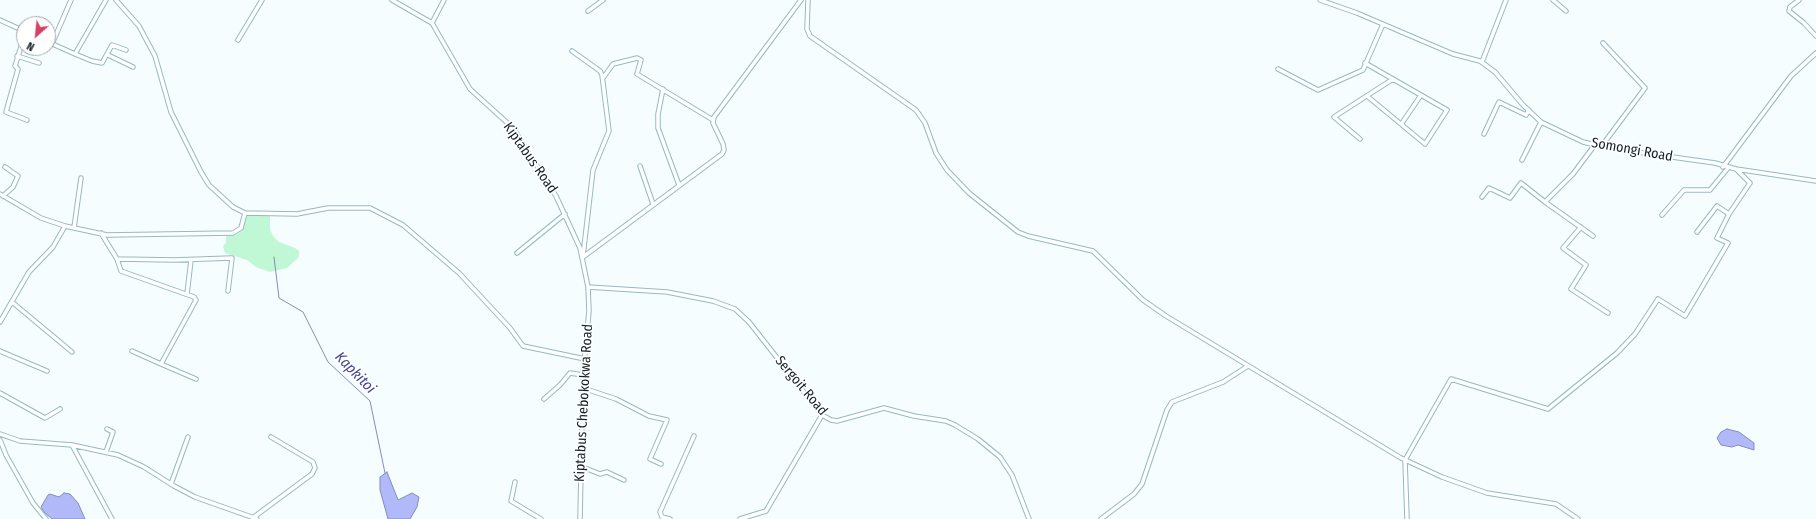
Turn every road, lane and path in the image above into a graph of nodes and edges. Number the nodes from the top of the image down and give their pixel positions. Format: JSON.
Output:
{"nodes":[{"id":1,"x":71,"y":0,"type":"edge"},
{"id":2,"x":106,"y":0,"type":"edge"},
{"id":3,"x":116,"y":0,"type":"edge"},
{"id":4,"x":262,"y":0,"type":"edge"},
{"id":5,"x":392,"y":0,"type":"edge"},
{"id":6,"x":444,"y":0,"type":"edge"},
{"id":7,"x":603,"y":0,"type":"edge"},
{"id":8,"x":801,"y":0,"type":"edge"},
{"id":9,"x":808,"y":0,"type":"edge"},
{"id":10,"x":1320,"y":0,"type":"edge"},
{"id":11,"x":1506,"y":0,"type":"edge"},
{"id":12,"x":1553,"y":0,"type":"edge"},
{"id":13,"x":1799,"y":0,"type":"edge"},
{"id":14,"x":588,"y":11,"type":"dead end"},
{"id":15,"x":1566,"y":11,"type":"dead end"},
{"id":16,"x":0,"y":20,"type":"edge"},
{"id":17,"x":432,"y":22,"type":"junction"},
{"id":18,"x":1383,"y":24,"type":"junction"},
{"id":19,"x":16,"y":27,"type":"edge"},
{"id":20,"x":56,"y":31,"type":"edge"},
{"id":21,"x":1816,"y":36,"type":"edge"},
{"id":22,"x":238,"y":40,"type":"dead end"},
{"id":23,"x":1603,"y":44,"type":"dead end"},
{"id":24,"x":56,"y":46,"type":"edge"},
{"id":25,"x":126,"y":50,"type":"dead end"},
{"id":26,"x":572,"y":51,"type":"dead end"},
{"id":27,"x":1816,"y":53,"type":"edge"},
{"id":28,"x":75,"y":54,"type":"junction"},
{"id":29,"x":108,"y":55,"type":"junction"},
{"id":30,"x":17,"y":56,"type":"joint"},
{"id":31,"x":1482,"y":62,"type":"junction"},
{"id":32,"x":39,"y":63,"type":"dead end"},
{"id":33,"x":1365,"y":63,"type":"junction"},
{"id":34,"x":133,"y":67,"type":"dead end"},
{"id":35,"x":1278,"y":69,"type":"dead end"},
{"id":36,"x":603,"y":78,"type":"junction"},
{"id":37,"x":1393,"y":79,"type":"junction"},
{"id":38,"x":663,"y":89,"type":"junction"},
{"id":39,"x":1421,"y":95,"type":"junction"},
{"id":40,"x":1367,"y":96,"type":"junction"},
{"id":41,"x":1529,"y":110,"type":"junction"},
{"id":42,"x":27,"y":120,"type":"dead end"},
{"id":43,"x":713,"y":120,"type":"junction"},
{"id":44,"x":1541,"y":122,"type":"junction"},
{"id":45,"x":1402,"y":123,"type":"junction"},
{"id":46,"x":1484,"y":134,"type":"dead end"},
{"id":47,"x":1360,"y":139,"type":"dead end"},
{"id":48,"x":1594,"y":146,"type":"junction"},
{"id":49,"x":1601,"y":147,"type":"junction"},
{"id":50,"x":1522,"y":160,"type":"dead end"},
{"id":51,"x":640,"y":166,"type":"dead end"},
{"id":52,"x":5,"y":167,"type":"dead end"},
{"id":53,"x":1723,"y":167,"type":"junction"},
{"id":54,"x":1728,"y":168,"type":"junction"},
{"id":55,"x":1736,"y":169,"type":"junction"},
{"id":56,"x":81,"y":178,"type":"dead end"},
{"id":57,"x":1816,"y":181,"type":"edge"},
{"id":58,"x":679,"y":185,"type":"junction"},
{"id":59,"x":1,"y":195,"type":"edge"},
{"id":60,"x":1482,"y":196,"type":"dead end"},
{"id":61,"x":1545,"y":202,"type":"junction"},
{"id":62,"x":653,"y":204,"type":"junction"},
{"id":63,"x":244,"y":213,"type":"junction"},
{"id":64,"x":565,"y":214,"type":"junction"},
{"id":65,"x":1729,"y":214,"type":"junction"},
{"id":66,"x":1662,"y":215,"type":"dead end"},
{"id":67,"x":65,"y":226,"type":"junction"},
{"id":68,"x":74,"y":228,"type":"junction"},
{"id":69,"x":1581,"y":228,"type":"junction"},
{"id":70,"x":1697,"y":232,"type":"dead end"},
{"id":71,"x":101,"y":233,"type":"junction"},
{"id":72,"x":1593,"y":236,"type":"dead end"},
{"id":73,"x":517,"y":254,"type":"dead end"},
{"id":74,"x":583,"y":257,"type":"junction"},
{"id":75,"x":117,"y":260,"type":"junction"},
{"id":76,"x":191,"y":260,"type":"junction"},
{"id":77,"x":588,"y":287,"type":"junction"},
{"id":78,"x":228,"y":291,"type":"dead end"},
{"id":79,"x":187,"y":294,"type":"junction"},
{"id":80,"x":12,"y":302,"type":"junction"},
{"id":81,"x":1608,"y":313,"type":"dead end"},
{"id":82,"x":0,"y":322,"type":"edge"},
{"id":83,"x":0,"y":351,"type":"edge"},
{"id":84,"x":132,"y":351,"type":"dead end"},
{"id":85,"x":72,"y":352,"type":"dead end"},
{"id":86,"x":585,"y":359,"type":"junction"},
{"id":87,"x":161,"y":364,"type":"junction"},
{"id":88,"x":1248,"y":366,"type":"junction"},
{"id":89,"x":48,"y":372,"type":"dead end"},
{"id":90,"x":583,"y":375,"type":"junction"},
{"id":91,"x":196,"y":379,"type":"dead end"},
{"id":92,"x":582,"y":388,"type":"junction"},
{"id":93,"x":0,"y":393,"type":"edge"},
{"id":94,"x":544,"y":399,"type":"dead end"},
{"id":95,"x":60,"y":409,"type":"dead end"},
{"id":96,"x":822,"y":415,"type":"junction"},
{"id":97,"x":107,"y":429,"type":"dead end"},
{"id":98,"x":113,"y":432,"type":"junction"},
{"id":99,"x":0,"y":434,"type":"edge"},
{"id":100,"x":118,"y":434,"type":"dead end"},
{"id":101,"x":694,"y":436,"type":"dead end"},
{"id":102,"x":188,"y":437,"type":"dead end"},
{"id":103,"x":271,"y":437,"type":"dead end"},
{"id":104,"x":0,"y":440,"type":"edge"},
{"id":105,"x":72,"y":444,"type":"junction"},
{"id":106,"x":106,"y":452,"type":"junction"},
{"id":107,"x":1405,"y":460,"type":"junction"},
{"id":108,"x":661,"y":464,"type":"dead end"},
{"id":109,"x":580,"y":466,"type":"junction"},
{"id":110,"x":624,"y":480,"type":"dead end"},
{"id":111,"x":515,"y":482,"type":"dead end"},
{"id":112,"x":171,"y":484,"type":"junction"},
{"id":113,"x":256,"y":518,"type":"edge"},
{"id":114,"x":46,"y":519,"type":"edge"},
{"id":115,"x":112,"y":519,"type":"edge"},
{"id":116,"x":541,"y":519,"type":"edge"},
{"id":117,"x":580,"y":519,"type":"edge"},
{"id":118,"x":670,"y":519,"type":"edge"},
{"id":119,"x":740,"y":519,"type":"edge"},
{"id":120,"x":1029,"y":519,"type":"edge"},
{"id":121,"x":1101,"y":519,"type":"edge"},
{"id":122,"x":1407,"y":519,"type":"edge"},
{"id":123,"x":1578,"y":519,"type":"edge"}],
"edges":[{"from":1,"to":20,"type":"street"},
{"from":2,"to":28,"type":"street"},
{"from":3,"to":63,"type":"street"},
{"from":4,"to":22,"type":"street"},
{"from":5,"to":17,"type":"street"},
{"from":6,"to":17,"type":"street"},
{"from":7,"to":14,"type":"street"},
{"from":8,"to":43,"type":"street"},
{"from":9,"to":88,"type":"street"},
{"from":10,"to":18,"type":"street","name":"Somongi Road"},
{"from":11,"to":31,"type":"street"},
{"from":12,"to":15,"type":"street"},
{"from":13,"to":21,"type":"street"},
{"from":16,"to":19,"type":"street"},
{"from":17,"to":64,"type":"street","name":"Kiptabus Road"},
{"from":18,"to":31,"type":"street","name":"Somongi Road"},
{"from":18,"to":33,"type":"street"},
{"from":23,"to":49,"type":"street"},
{"from":24,"to":28,"type":"street"},
{"from":25,"to":29,"type":"street"},
{"from":26,"to":36,"type":"street"},
{"from":27,"to":53,"type":"street"},
{"from":28,"to":29,"type":"street"},
{"from":29,"to":34,"type":"street"},
{"from":30,"to":32,"type":"street"},
{"from":30,"to":42,"type":"street"},
{"from":31,"to":41,"type":"street","name":"Somongi Road"},
{"from":33,"to":35,"type":"street"},
{"from":33,"to":37,"type":"street"},
{"from":36,"to":38,"type":"street"},
{"from":36,"to":74,"type":"street"},
{"from":37,"to":39,"type":"street"},
{"from":37,"to":40,"type":"street"},
{"from":38,"to":43,"type":"street"},
{"from":38,"to":58,"type":"street"},
{"from":39,"to":45,"type":"street"},
{"from":39,"to":45,"type":"street"},
{"from":40,"to":45,"type":"street"},
{"from":40,"to":47,"type":"street"},
{"from":41,"to":44,"type":"street","name":"Somongi Road"},
{"from":41,"to":46,"type":"street"},
{"from":43,"to":58,"type":"street"},
{"from":44,"to":48,"type":"street","name":"Somongi Road"},
{"from":44,"to":50,"type":"street"},
{"from":48,"to":49,"type":"street","name":"Somongi Road"},
{"from":48,"to":61,"type":"street"},
{"from":49,"to":53,"type":"street","name":"Somongi Road"},
{"from":51,"to":62,"type":"street"},
{"from":52,"to":59,"type":"street"},
{"from":53,"to":54,"type":"street","name":"Somongi Road"},
{"from":54,"to":55,"type":"street","name":"Somongi Road"},
{"from":54,"to":66,"type":"street"},
{"from":55,"to":57,"type":"street","name":"Somongi Road"},
{"from":55,"to":65,"type":"street"},
{"from":56,"to":68,"type":"street"},
{"from":58,"to":62,"type":"street"},
{"from":59,"to":67,"type":"street"},
{"from":60,"to":61,"type":"street"},
{"from":61,"to":69,"type":"street"},
{"from":62,"to":74,"type":"street"},
{"from":63,"to":71,"type":"street"},
{"from":63,"to":86,"type":"street"},
{"from":64,"to":73,"type":"street"},
{"from":64,"to":74,"type":"street","name":"Kiptabus Road"},
{"from":65,"to":70,"type":"street"},
{"from":65,"to":107,"type":"street"},
{"from":67,"to":68,"type":"street"},
{"from":67,"to":80,"type":"street"},
{"from":68,"to":71,"type":"street"},
{"from":69,"to":72,"type":"street"},
{"from":69,"to":81,"type":"street"},
{"from":71,"to":75,"type":"street"},
{"from":74,"to":77,"type":"street","name":"Kiptabus Road"},
{"from":75,"to":76,"type":"street"},
{"from":75,"to":79,"type":"street"},
{"from":76,"to":78,"type":"street"},
{"from":76,"to":79,"type":"street"},
{"from":77,"to":86,"type":"street","name":"Kiptabus Chebokokwa Road"},
{"from":77,"to":96,"type":"street","name":"Sergoit Road"},
{"from":79,"to":87,"type":"street"},
{"from":80,"to":82,"type":"street"},
{"from":80,"to":85,"type":"street"},
{"from":83,"to":89,"type":"street"},
{"from":84,"to":87,"type":"street"},
{"from":86,"to":90,"type":"street","name":"Kiptabus Chebokokwa Road"},
{"from":87,"to":91,"type":"street"},
{"from":88,"to":107,"type":"street"},
{"from":88,"to":121,"type":"street"},
{"from":90,"to":92,"type":"street","name":"Kiptabus Chebokokwa Road"},
{"from":90,"to":94,"type":"street"},
{"from":92,"to":108,"type":"street"},
{"from":92,"to":109,"type":"street","name":"Kiptabus Chebokokwa Road"},
{"from":93,"to":95,"type":"street"},
{"from":96,"to":119,"type":"street"},
{"from":96,"to":120,"type":"street","name":"Sergoit Road"},
{"from":97,"to":98,"type":"street"},
{"from":98,"to":100,"type":"street"},
{"from":98,"to":106,"type":"street"},
{"from":99,"to":105,"type":"street"},
{"from":101,"to":118,"type":"street"},
{"from":102,"to":112,"type":"street"},
{"from":103,"to":113,"type":"street"},
{"from":104,"to":114,"type":"street"},
{"from":105,"to":106,"type":"street"},
{"from":105,"to":115,"type":"street"},
{"from":106,"to":112,"type":"street"},
{"from":107,"to":122,"type":"street"},
{"from":107,"to":123,"type":"street"},
{"from":109,"to":110,"type":"street"},
{"from":109,"to":117,"type":"street","name":"Kiptabus Chebokokwa Road"},
{"from":111,"to":116,"type":"street"},
{"from":112,"to":113,"type":"street"}]}
